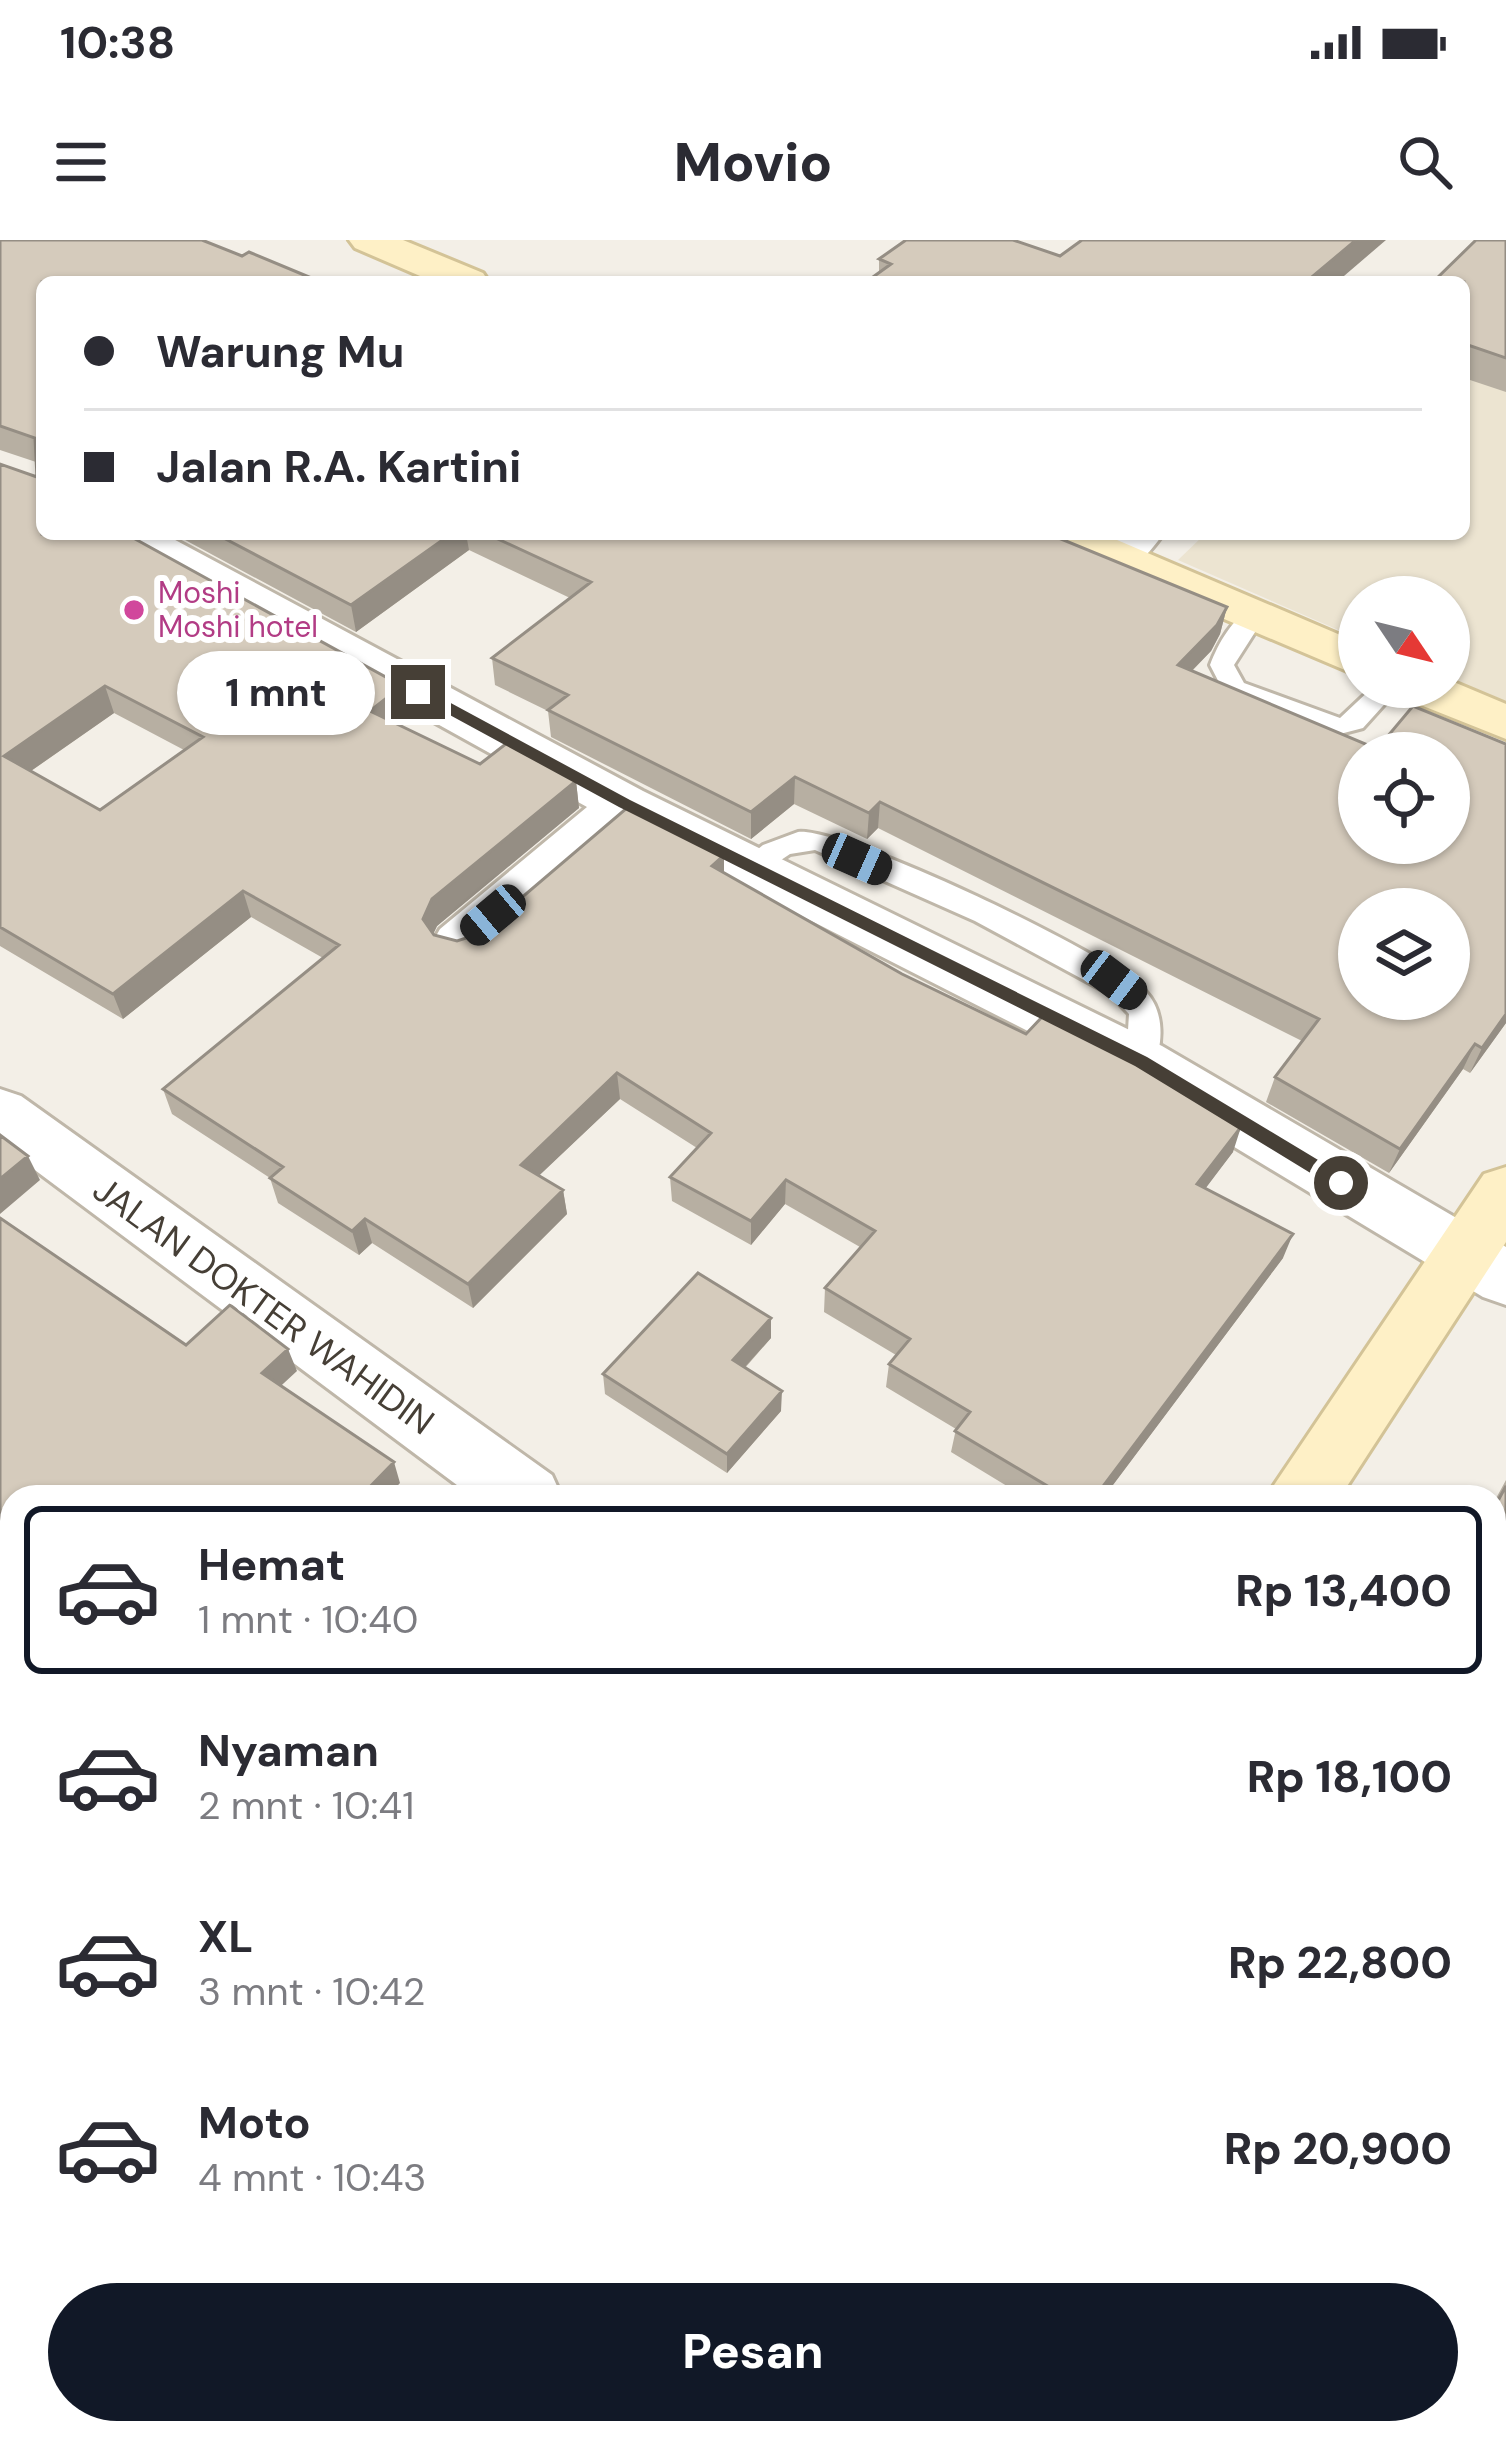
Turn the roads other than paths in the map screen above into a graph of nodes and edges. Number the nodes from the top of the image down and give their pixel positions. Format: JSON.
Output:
{"nodes":[{"id":1,"x":368,"y":240,"type":"edge"},
{"id":2,"x":455,"y":276,"type":"edge"},
{"id":3,"x":140,"y":540,"type":"edge"},
{"id":4,"x":1096,"y":540,"type":"edge"},
{"id":5,"x":1128,"y":546,"type":"edge"},
{"id":6,"x":1254,"y":615,"type":"junction"},
{"id":7,"x":1338,"y":652,"type":"edge"},
{"id":8,"x":1367,"y":708,"type":"edge"},
{"id":9,"x":1469,"y":708,"type":"edge"},
{"id":10,"x":1506,"y":724,"type":"edge"},
{"id":11,"x":624,"y":804,"type":"junction"},
{"id":12,"x":460,"y":943,"type":"edge"},
{"id":13,"x":0,"y":1112,"type":"edge"},
{"id":14,"x":1506,"y":1191,"type":"edge"},
{"id":15,"x":1484,"y":1267,"type":"edge"},
{"id":16,"x":511,"y":1485,"type":"edge"},
{"id":17,"x":1311,"y":1485,"type":"edge"}],
"edges":[{"from":1,"to":2,"type":"main road"},
{"from":3,"to":11,"type":"street"},
{"from":4,"to":5,"type":"main road"},
{"from":5,"to":6,"type":"main road"},
{"from":6,"to":7,"type":"main road"},
{"from":6,"to":8,"type":"lane"},
{"from":9,"to":10,"type":"main road"},
{"from":11,"to":12,"type":"street"},
{"from":11,"to":15,"type":"street"},
{"from":13,"to":16,"type":"street","name":"JALAN DOKTER WAHIDIN"},
{"from":14,"to":15,"type":"main road"},
{"from":15,"to":17,"type":"main road"}]}
